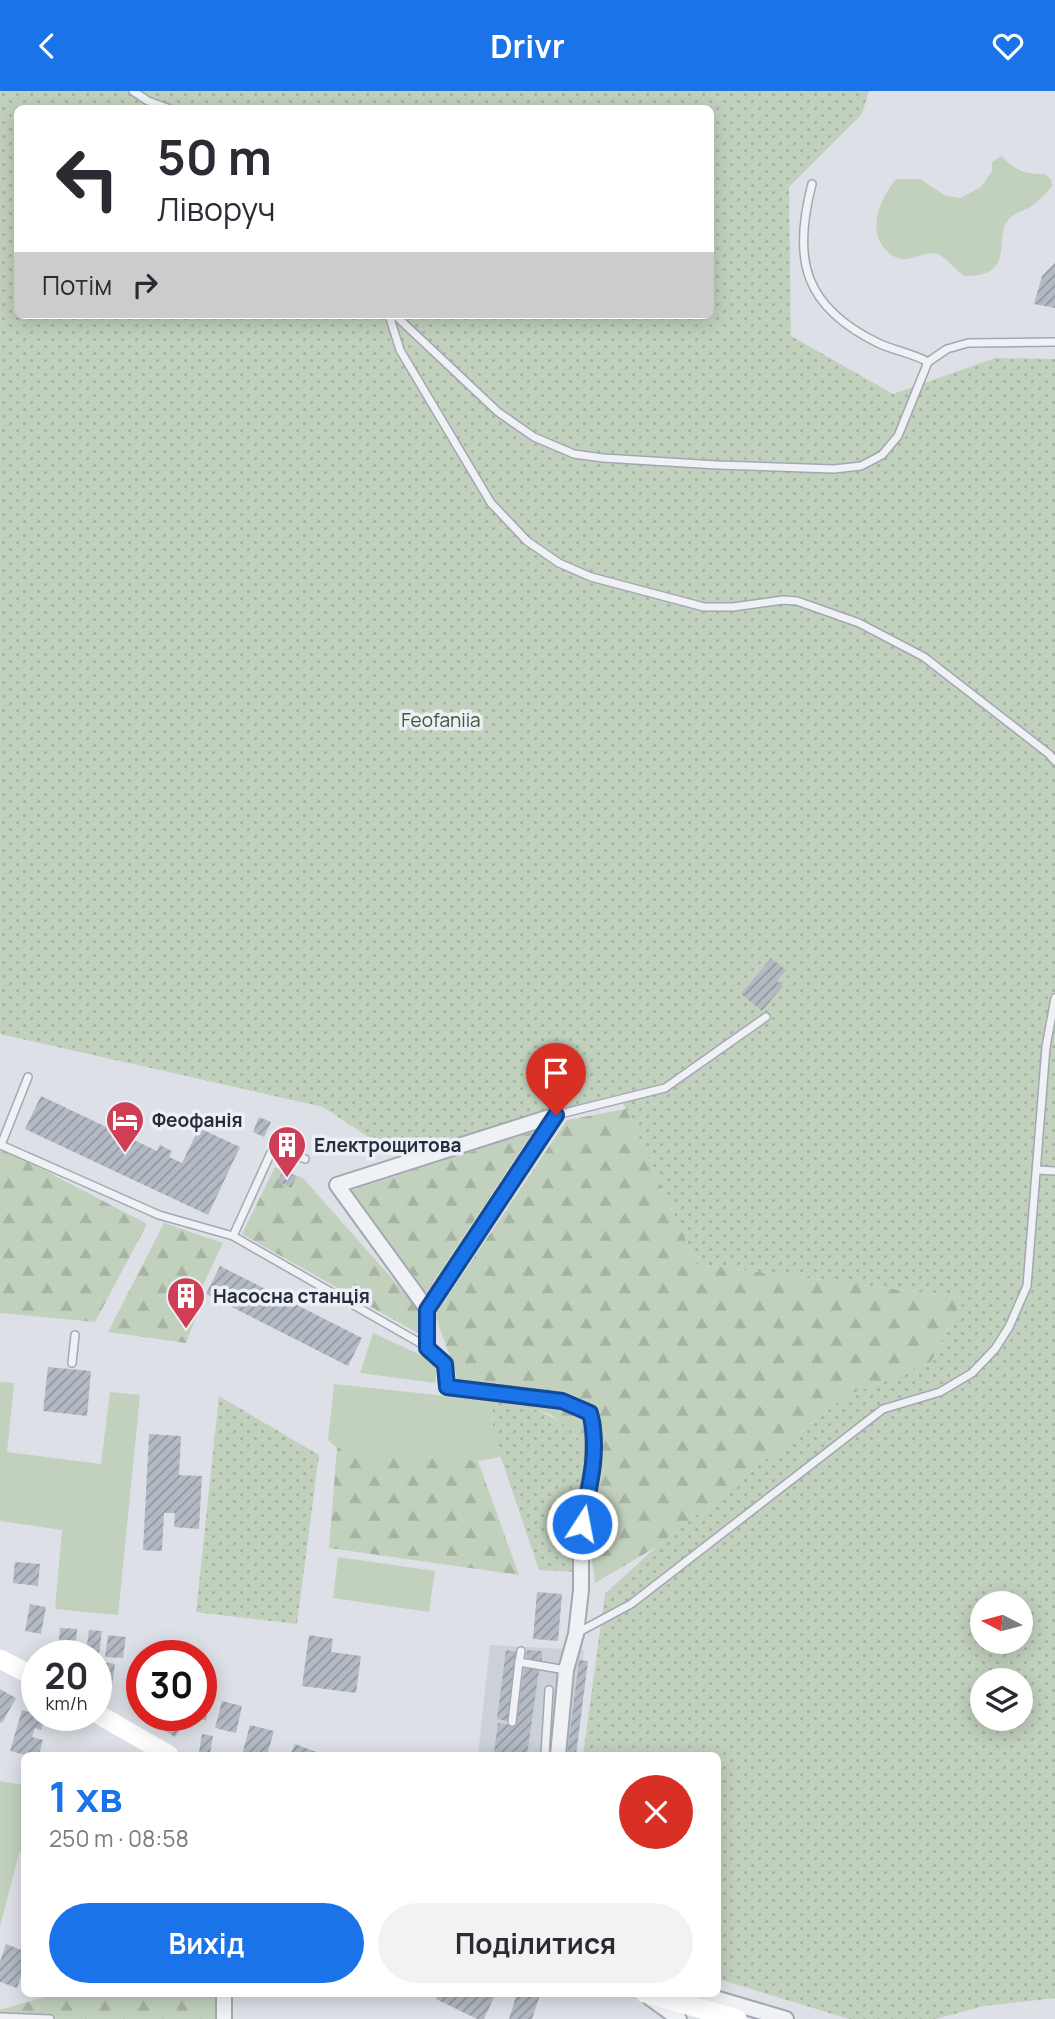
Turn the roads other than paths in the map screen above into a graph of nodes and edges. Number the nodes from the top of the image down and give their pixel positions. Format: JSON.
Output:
{"nodes":[{"id":1,"x":133,"y":91,"type":"edge"},
{"id":2,"x":159,"y":105,"type":"edge"},
{"id":3,"x":812,"y":184,"type":"dead end"},
{"id":4,"x":393,"y":319,"type":"edge"},
{"id":5,"x":396,"y":319,"type":"edge"},
{"id":6,"x":1055,"y":342,"type":"edge"},
{"id":7,"x":928,"y":362,"type":"junction"},
{"id":8,"x":1055,"y":761,"type":"edge"},
{"id":9,"x":1055,"y":998,"type":"edge"},
{"id":10,"x":766,"y":1017,"type":"dead end"},
{"id":11,"x":27,"y":1077,"type":"dead end"},
{"id":12,"x":556,"y":1115,"type":"junction"},
{"id":13,"x":305,"y":1159,"type":"dead end"},
{"id":14,"x":1037,"y":1170,"type":"junction"},
{"id":15,"x":1055,"y":1171,"type":"edge"},
{"id":16,"x":233,"y":1236,"type":"junction"},
{"id":17,"x":427,"y":1310,"type":"junction"},
{"id":18,"x":75,"y":1335,"type":"dead end"},
{"id":19,"x":427,"y":1348,"type":"junction"},
{"id":20,"x":72,"y":1363,"type":"dead end"},
{"id":21,"x":576,"y":1634,"type":"junction"},
{"id":22,"x":521,"y":1651,"type":"dead end"},
{"id":23,"x":0,"y":1659,"type":"edge"},
{"id":24,"x":519,"y":1662,"type":"junction"},
{"id":25,"x":21,"y":1670,"type":"edge"},
{"id":26,"x":566,"y":1670,"type":"junction"},
{"id":27,"x":549,"y":1690,"type":"dead end"},
{"id":28,"x":112,"y":1722,"type":"edge"},
{"id":29,"x":512,"y":1722,"type":"dead end"},
{"id":30,"x":164,"y":1752,"type":"edge"},
{"id":31,"x":545,"y":1752,"type":"edge"},
{"id":32,"x":558,"y":1752,"type":"edge"},
{"id":33,"x":224,"y":1997,"type":"edge"},
{"id":34,"x":649,"y":1997,"type":"edge"},
{"id":35,"x":658,"y":1997,"type":"edge"},
{"id":36,"x":712,"y":1997,"type":"edge"},
{"id":37,"x":0,"y":2017,"type":"edge"},
{"id":38,"x":50,"y":2019,"type":"edge"},
{"id":39,"x":224,"y":2019,"type":"edge"},
{"id":40,"x":679,"y":2019,"type":"edge"},
{"id":41,"x":737,"y":2019,"type":"edge"},
{"id":42,"x":786,"y":2019,"type":"edge"}],
"edges":[{"from":1,"to":2,"type":"lane"},
{"from":3,"to":7,"type":"lane"},
{"from":4,"to":8,"type":"lane"},
{"from":5,"to":7,"type":"lane"},
{"from":6,"to":7,"type":"lane"},
{"from":9,"to":14,"type":"lane"},
{"from":10,"to":12,"type":"lane"},
{"from":11,"to":16,"type":"lane"},
{"from":12,"to":17,"type":"street"},
{"from":12,"to":17,"type":"street"},
{"from":13,"to":16,"type":"lane"},
{"from":14,"to":15,"type":"lane"},
{"from":14,"to":21,"type":"lane"},
{"from":16,"to":19,"type":"lane"},
{"from":17,"to":19,"type":"street"},
{"from":18,"to":20,"type":"lane"},
{"from":19,"to":21,"type":"street"},
{"from":21,"to":26,"type":"street"},
{"from":22,"to":24,"type":"lane"},
{"from":23,"to":25,"type":"street"},
{"from":24,"to":26,"type":"lane"},
{"from":24,"to":29,"type":"lane"},
{"from":26,"to":32,"type":"street"},
{"from":27,"to":31,"type":"lane"},
{"from":28,"to":30,"type":"street"},
{"from":33,"to":39,"type":"street"},
{"from":34,"to":40,"type":"street"},
{"from":35,"to":41,"type":"street"},
{"from":36,"to":42,"type":"street"},
{"from":37,"to":38,"type":"lane"}]}
